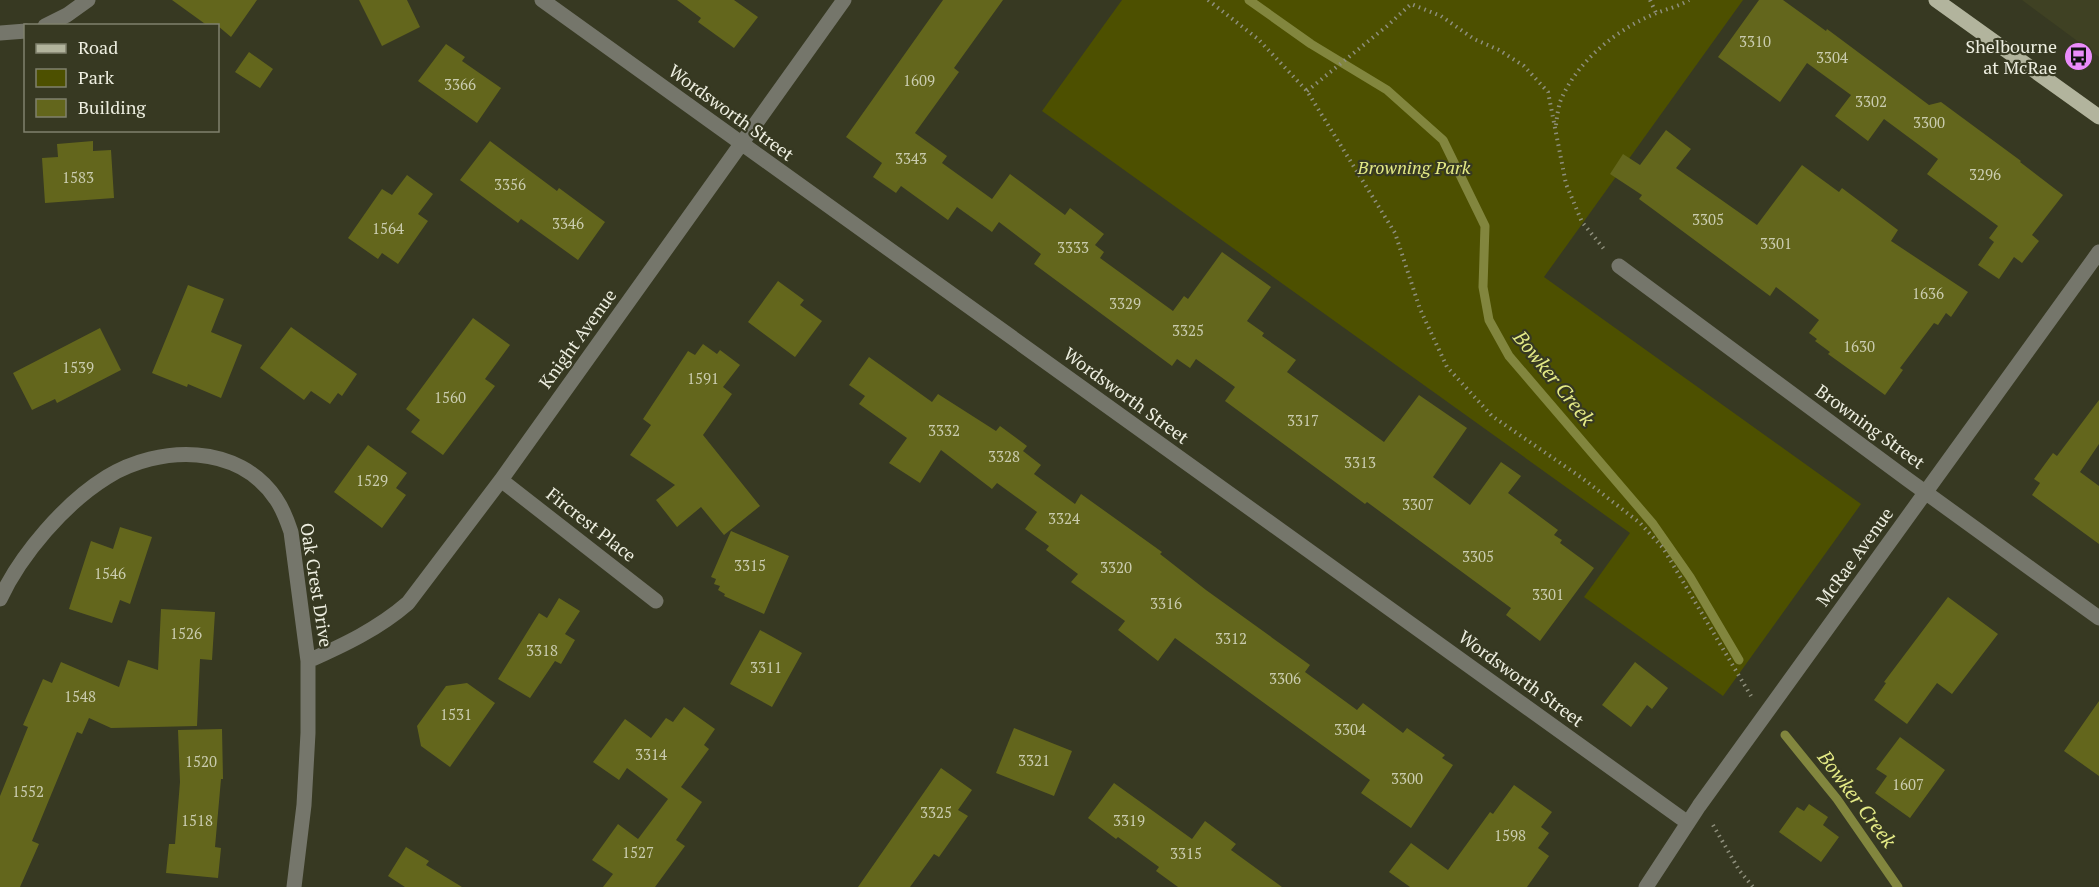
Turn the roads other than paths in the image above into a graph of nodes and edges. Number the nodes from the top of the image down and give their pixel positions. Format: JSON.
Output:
{"nodes":[{"id":1,"x":88,"y":0,"type":"edge"},
{"id":2,"x":542,"y":0,"type":"edge"},
{"id":3,"x":844,"y":0,"type":"edge"},
{"id":4,"x":1936,"y":0,"type":"edge"},
{"id":5,"x":49,"y":24,"type":"edge"},
{"id":6,"x":24,"y":31,"type":"edge"},
{"id":7,"x":0,"y":33,"type":"edge"},
{"id":8,"x":2099,"y":117,"type":"edge"},
{"id":9,"x":741,"y":144,"type":"junction"},
{"id":10,"x":2099,"y":252,"type":"edge"},
{"id":11,"x":1618,"y":266,"type":"road end"},
{"id":12,"x":501,"y":480,"type":"junction"},
{"id":13,"x":1925,"y":492,"type":"junction"},
{"id":14,"x":0,"y":599,"type":"edge"},
{"id":15,"x":656,"y":601,"type":"dead end"},
{"id":16,"x":2099,"y":618,"type":"edge"},
{"id":17,"x":308,"y":661,"type":"junction"},
{"id":18,"x":1688,"y":823,"type":"junction"},
{"id":19,"x":294,"y":887,"type":"edge"},
{"id":20,"x":1646,"y":887,"type":"edge"}],
"edges":[{"from":1,"to":5,"type":"street"},
{"from":2,"to":9,"type":"street","name":"Wordsworth Street"},
{"from":3,"to":9,"type":"street","name":"Knight Avenue"},
{"from":4,"to":8,"type":"main road"},
{"from":6,"to":7,"type":"street"},
{"from":9,"to":12,"type":"street","name":"Knight Avenue"},
{"from":9,"to":18,"type":"street","name":"Wordsworth Street"},
{"from":10,"to":13,"type":"street","name":"McRae Avenue"},
{"from":11,"to":13,"type":"street","name":"Browning Street"},
{"from":12,"to":15,"type":"street","name":"Fircrest Place"},
{"from":12,"to":17,"type":"street","name":"Knight Avenue"},
{"from":13,"to":16,"type":"street","name":"Browning Street"},
{"from":13,"to":18,"type":"street","name":"McRae Avenue"},
{"from":14,"to":17,"type":"street","name":"Oak Crest Drive"},
{"from":17,"to":19,"type":"street","name":"Oak Crest Drive"},
{"from":18,"to":20,"type":"street","name":"McRae Avenue"}]}
